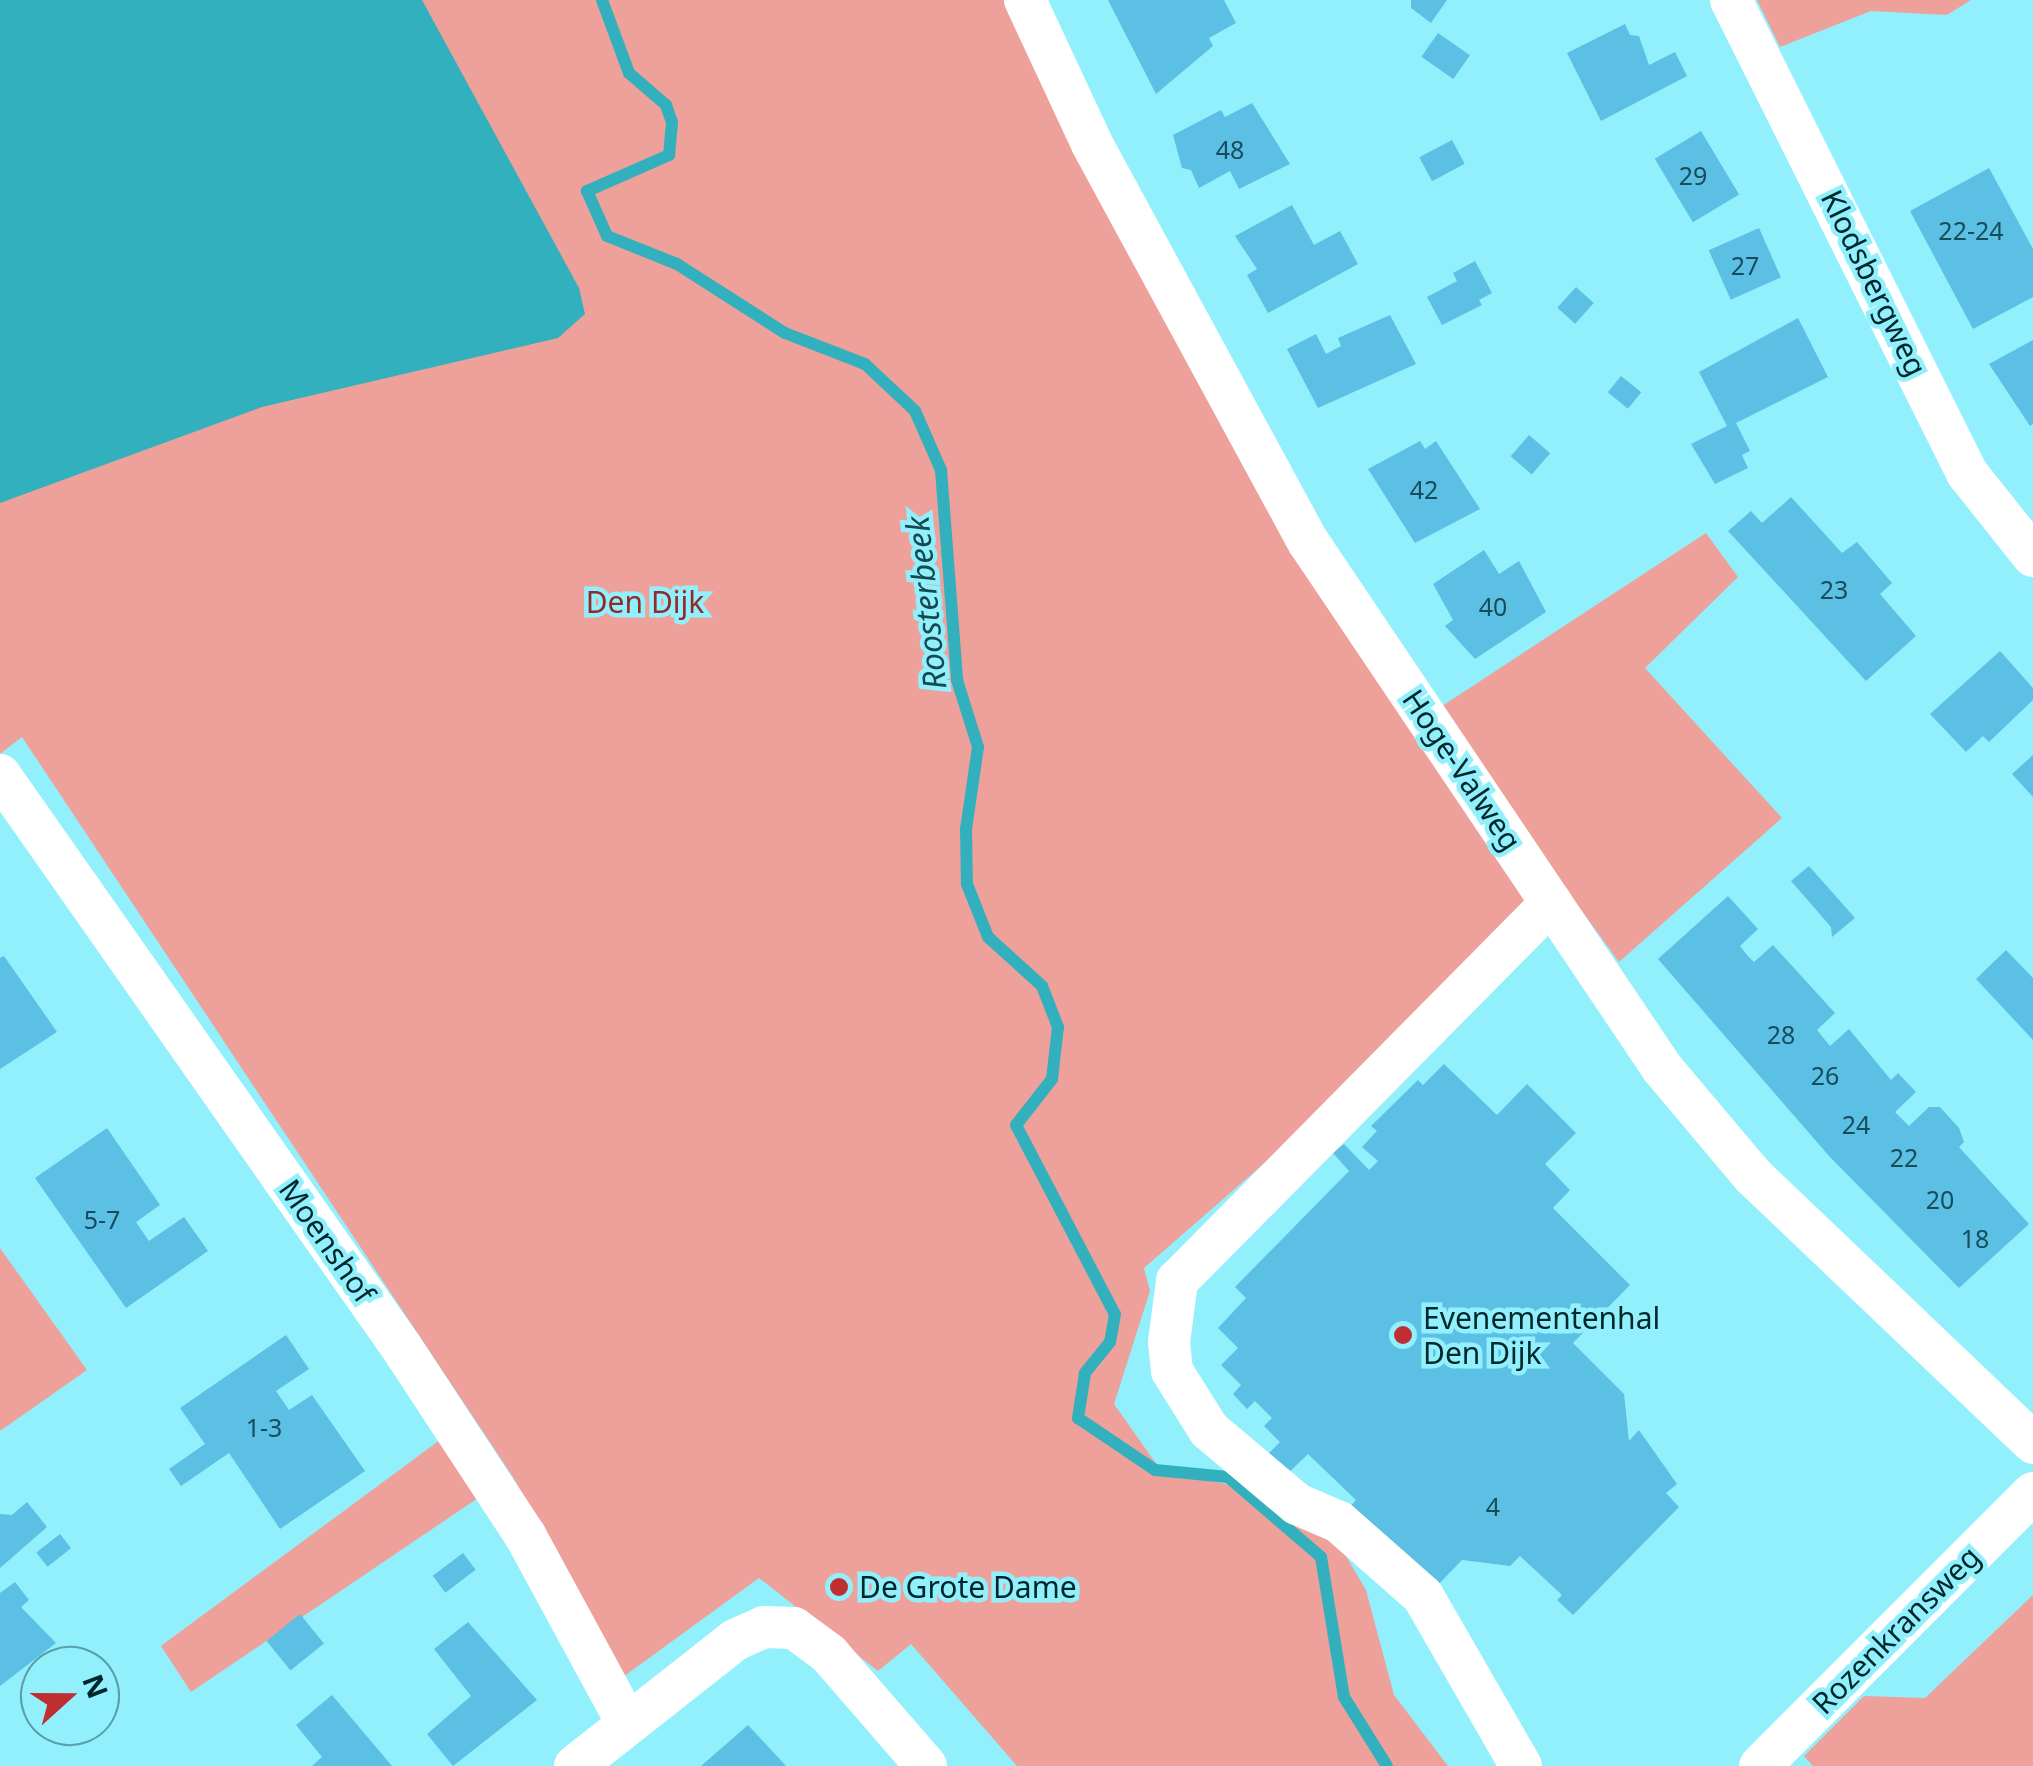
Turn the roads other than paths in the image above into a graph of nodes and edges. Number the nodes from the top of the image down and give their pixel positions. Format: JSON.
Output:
{"nodes":[{"id":1,"x":1025,"y":0,"type":"edge"},
{"id":2,"x":1731,"y":0,"type":"edge"},
{"id":3,"x":2033,"y":556,"type":"edge"},
{"id":4,"x":0,"y":774,"type":"edge"},
{"id":5,"x":1551,"y":903,"type":"junction"},
{"id":6,"x":2033,"y":1443,"type":"edge"},
{"id":7,"x":2033,"y":1493,"type":"edge"},
{"id":8,"x":627,"y":1723,"type":"junction"},
{"id":9,"x":575,"y":1766,"type":"edge"},
{"id":10,"x":926,"y":1766,"type":"edge"},
{"id":11,"x":1521,"y":1766,"type":"edge"},
{"id":12,"x":1760,"y":1766,"type":"edge"}],
"edges":[{"from":1,"to":5,"type":"street","name":"Hoge-Valweg"},
{"from":2,"to":3,"type":"street","name":"Klodsbergweg"},
{"from":4,"to":8,"type":"street","name":"Moenshof"},
{"from":5,"to":6,"type":"street","name":"Hoge-Valweg"},
{"from":5,"to":11,"type":"street"},
{"from":7,"to":12,"type":"street","name":"Rozenkransweg"},
{"from":8,"to":9,"type":"street"},
{"from":8,"to":10,"type":"street"}]}
